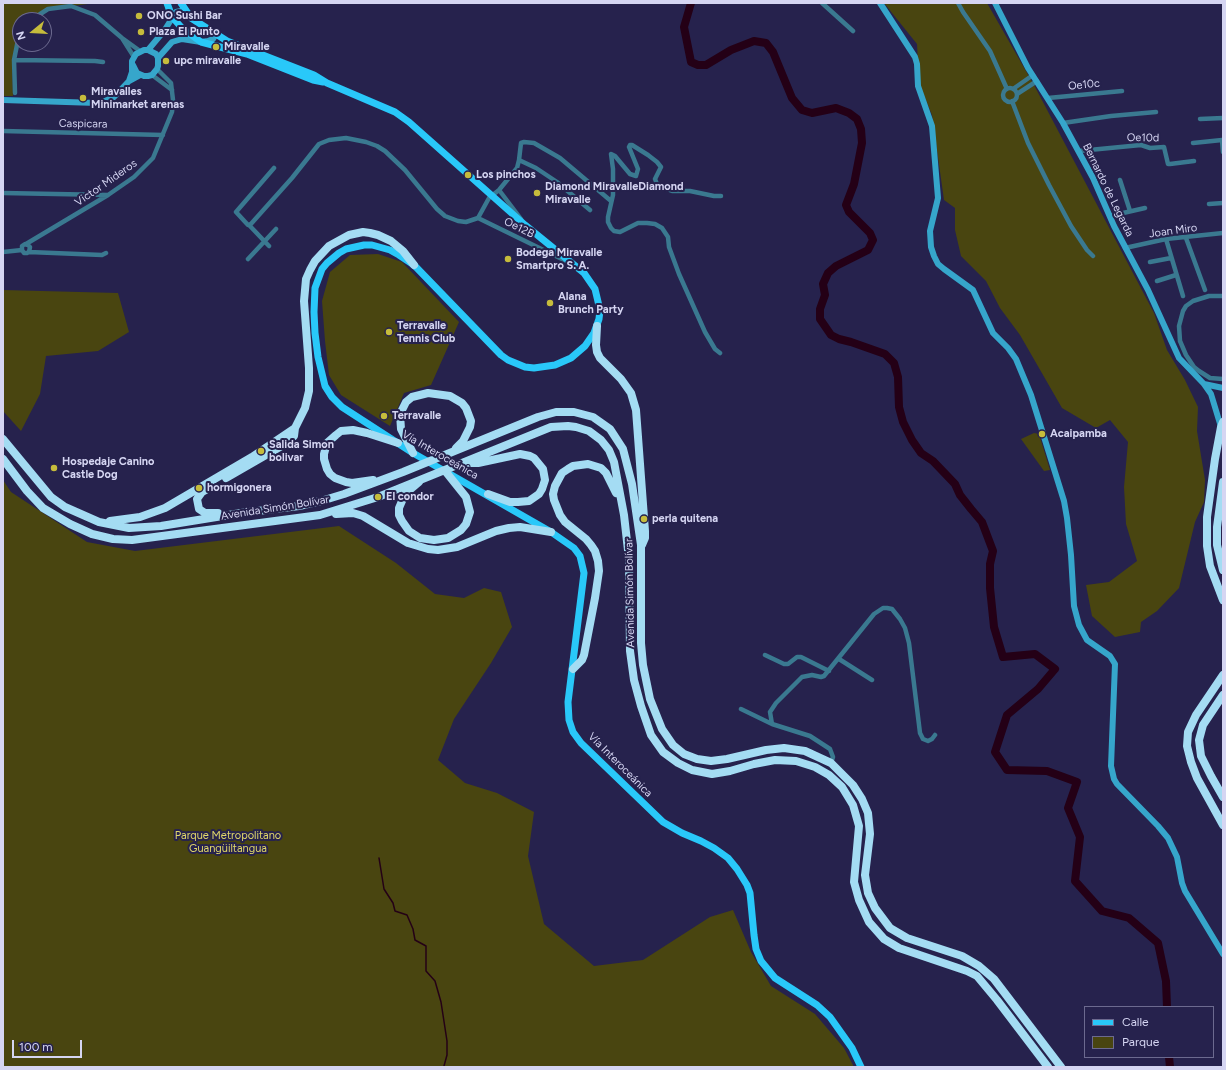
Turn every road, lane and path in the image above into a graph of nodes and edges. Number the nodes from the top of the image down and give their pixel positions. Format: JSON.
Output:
{"nodes":[{"id":1,"x":167,"y":3,"type":"edge"},
{"id":2,"x":181,"y":3,"type":"edge"},
{"id":3,"x":822,"y":3,"type":"edge"},
{"id":4,"x":880,"y":3,"type":"edge"},
{"id":5,"x":958,"y":3,"type":"edge"},
{"id":6,"x":995,"y":3,"type":"edge"},
{"id":7,"x":187,"y":7,"type":"edge"},
{"id":8,"x":43,"y":12,"type":"edge"},
{"id":9,"x":172,"y":17,"type":"junction"},
{"id":10,"x":191,"y":18,"type":"junction"},
{"id":11,"x":852,"y":31,"type":"dead end"},
{"id":12,"x":216,"y":34,"type":"junction"},
{"id":13,"x":122,"y":38,"type":"junction"},
{"id":14,"x":201,"y":42,"type":"junction"},
{"id":15,"x":148,"y":50,"type":"junction"},
{"id":16,"x":140,"y":51,"type":"junction"},
{"id":17,"x":16,"y":52,"type":"edge"},
{"id":18,"x":134,"y":57,"type":"junction"},
{"id":19,"x":158,"y":58,"type":"junction"},
{"id":20,"x":14,"y":60,"type":"junction"},
{"id":21,"x":103,"y":62,"type":"dead end"},
{"id":22,"x":132,"y":66,"type":"junction"},
{"id":23,"x":157,"y":69,"type":"junction"},
{"id":24,"x":152,"y":74,"type":"junction"},
{"id":25,"x":140,"y":75,"type":"junction"},
{"id":26,"x":1033,"y":75,"type":"junction"},
{"id":27,"x":129,"y":81,"type":"junction"},
{"id":28,"x":1037,"y":82,"type":"junction"},
{"id":29,"x":327,"y":83,"type":"junction"},
{"id":30,"x":1007,"y":89,"type":"junction"},
{"id":31,"x":1013,"y":89,"type":"junction"},
{"id":32,"x":172,"y":90,"type":"junction"},
{"id":33,"x":1122,"y":91,"type":"dead end"},
{"id":34,"x":15,"y":93,"type":"dead end"},
{"id":35,"x":1017,"y":94,"type":"junction"},
{"id":36,"x":1048,"y":98,"type":"junction"},
{"id":37,"x":3,"y":100,"type":"edge"},
{"id":38,"x":1012,"y":101,"type":"junction"},
{"id":39,"x":1156,"y":112,"type":"dead end"},
{"id":40,"x":1223,"y":118,"type":"edge"},
{"id":41,"x":1200,"y":119,"type":"dead end"},
{"id":42,"x":1063,"y":123,"type":"junction"},
{"id":43,"x":3,"y":131,"type":"edge"},
{"id":44,"x":163,"y":135,"type":"junction"},
{"id":45,"x":1223,"y":140,"type":"edge"},
{"id":46,"x":1193,"y":143,"type":"dead end"},
{"id":47,"x":1079,"y":151,"type":"junction"},
{"id":48,"x":1223,"y":152,"type":"edge"},
{"id":49,"x":520,"y":160,"type":"junction"},
{"id":50,"x":1194,"y":161,"type":"dead end"},
{"id":51,"x":274,"y":168,"type":"dead end"},
{"id":52,"x":1120,"y":180,"type":"dead end"},
{"id":53,"x":499,"y":190,"type":"junction"},
{"id":54,"x":3,"y":193,"type":"edge"},
{"id":55,"x":108,"y":195,"type":"junction"},
{"id":56,"x":492,"y":195,"type":"junction"},
{"id":57,"x":87,"y":196,"type":"junction"},
{"id":58,"x":720,"y":196,"type":"dead end"},
{"id":59,"x":611,"y":201,"type":"junction"},
{"id":60,"x":1223,"y":203,"type":"edge"},
{"id":61,"x":1210,"y":204,"type":"dead end"},
{"id":62,"x":91,"y":206,"type":"junction"},
{"id":63,"x":1145,"y":208,"type":"dead end"},
{"id":64,"x":590,"y":210,"type":"dead end"},
{"id":65,"x":1130,"y":211,"type":"junction"},
{"id":66,"x":1110,"y":216,"type":"junction"},
{"id":67,"x":478,"y":218,"type":"junction"},
{"id":68,"x":249,"y":225,"type":"junction"},
{"id":69,"x":525,"y":225,"type":"junction"},
{"id":70,"x":276,"y":229,"type":"dead end"},
{"id":71,"x":1223,"y":233,"type":"edge"},
{"id":72,"x":1186,"y":238,"type":"junction"},
{"id":73,"x":1166,"y":240,"type":"junction"},
{"id":74,"x":265,"y":241,"type":"junction"},
{"id":75,"x":26,"y":244,"type":"junction"},
{"id":76,"x":269,"y":246,"type":"dead end"},
{"id":77,"x":1125,"y":248,"type":"junction"},
{"id":78,"x":22,"y":250,"type":"junction"},
{"id":79,"x":3,"y":252,"type":"edge"},
{"id":80,"x":29,"y":252,"type":"junction"},
{"id":81,"x":106,"y":253,"type":"dead end"},
{"id":82,"x":1093,"y":256,"type":"dead end"},
{"id":83,"x":1171,"y":258,"type":"junction"},
{"id":84,"x":248,"y":259,"type":"dead end"},
{"id":85,"x":1150,"y":262,"type":"dead end"},
{"id":86,"x":414,"y":265,"type":"junction"},
{"id":87,"x":573,"y":265,"type":"junction"},
{"id":88,"x":1176,"y":275,"type":"junction"},
{"id":89,"x":1157,"y":281,"type":"dead end"},
{"id":90,"x":1205,"y":290,"type":"dead end"},
{"id":91,"x":1183,"y":296,"type":"dead end"},
{"id":92,"x":1223,"y":296,"type":"edge"},
{"id":93,"x":597,"y":326,"type":"junction"},
{"id":94,"x":720,"y":353,"type":"dead end"},
{"id":95,"x":1197,"y":374,"type":"junction"},
{"id":96,"x":1223,"y":379,"type":"edge"},
{"id":97,"x":1204,"y":384,"type":"junction"},
{"id":98,"x":1223,"y":388,"type":"edge"},
{"id":99,"x":1222,"y":424,"type":"edge"},
{"id":100,"x":295,"y":428,"type":"junction"},
{"id":101,"x":3,"y":439,"type":"edge"},
{"id":102,"x":398,"y":443,"type":"junction"},
{"id":103,"x":452,"y":452,"type":"junction"},
{"id":104,"x":413,"y":453,"type":"junction"},
{"id":105,"x":3,"y":459,"type":"edge"},
{"id":106,"x":461,"y":463,"type":"junction"},
{"id":107,"x":445,"y":472,"type":"junction"},
{"id":108,"x":388,"y":478,"type":"junction"},
{"id":109,"x":424,"y":478,"type":"junction"},
{"id":110,"x":1223,"y":482,"type":"edge"},
{"id":111,"x":488,"y":494,"type":"junction"},
{"id":112,"x":241,"y":514,"type":"junction"},
{"id":113,"x":320,"y":515,"type":"junction"},
{"id":114,"x":624,"y":515,"type":"junction"},
{"id":115,"x":99,"y":522,"type":"junction"},
{"id":116,"x":551,"y":532,"type":"junction"},
{"id":117,"x":641,"y":545,"type":"junction"},
{"id":118,"x":1223,"y":570,"type":"edge"},
{"id":119,"x":1223,"y":600,"type":"edge"},
{"id":120,"x":765,"y":655,"type":"dead end"},
{"id":121,"x":839,"y":659,"type":"junction"},
{"id":122,"x":573,"y":669,"type":"junction"},
{"id":123,"x":829,"y":671,"type":"junction"},
{"id":124,"x":1223,"y":675,"type":"edge"},
{"id":125,"x":872,"y":680,"type":"dead end"},
{"id":126,"x":1223,"y":695,"type":"edge"},
{"id":127,"x":741,"y":709,"type":"dead end"},
{"id":128,"x":772,"y":724,"type":"junction"},
{"id":129,"x":935,"y":736,"type":"dead end"},
{"id":130,"x":831,"y":762,"type":"junction"},
{"id":131,"x":1223,"y":796,"type":"edge"},
{"id":132,"x":1223,"y":825,"type":"edge"},
{"id":133,"x":1223,"y":954,"type":"edge"},
{"id":134,"x":861,"y":1067,"type":"edge"},
{"id":135,"x":1048,"y":1067,"type":"edge"},
{"id":136,"x":1061,"y":1067,"type":"edge"}],
"edges":[{"from":1,"to":9,"type":"main road","name":"Vía Interoceánica"},
{"from":2,"to":7,"type":"main road","name":"Vía Interoceánica"},
{"from":3,"to":11,"type":"street"},
{"from":4,"to":133,"type":"street"},
{"from":5,"to":30,"type":"street"},
{"from":6,"to":26,"type":"street","name":"Bernardo de Legarda"},
{"from":7,"to":10,"type":"main road","name":"Vía Interoceánica"},
{"from":8,"to":13,"type":"street"},
{"from":9,"to":10,"type":"street"},
{"from":9,"to":14,"type":"main road","name":"Vía Interoceánica"},
{"from":9,"to":15,"type":"street"},
{"from":10,"to":12,"type":"main road","name":"Vía Interoceánica"},
{"from":12,"to":14,"type":"street"},
{"from":12,"to":29,"type":"main road","name":"Vía Interoceánica"},
{"from":13,"to":16,"type":"street"},
{"from":13,"to":18,"type":"street"},
{"from":14,"to":19,"type":"street"},
{"from":14,"to":29,"type":"main road","name":"Vía Interoceánica"},
{"from":15,"to":16,"type":"street"},
{"from":15,"to":19,"type":"street"},
{"from":16,"to":18,"type":"street"},
{"from":17,"to":20,"type":"street"},
{"from":18,"to":22,"type":"street"},
{"from":19,"to":23,"type":"street"},
{"from":20,"to":21,"type":"street"},
{"from":20,"to":34,"type":"street"},
{"from":22,"to":25,"type":"street"},
{"from":22,"to":27,"type":"street"},
{"from":23,"to":24,"type":"street"},
{"from":23,"to":32,"type":"street"},
{"from":24,"to":25,"type":"street"},
{"from":24,"to":32,"type":"street"},
{"from":25,"to":27,"type":"street"},
{"from":26,"to":28,"type":"street","name":"Bernardo de Legarda"},
{"from":26,"to":31,"type":"street"},
{"from":27,"to":37,"type":"street"},
{"from":28,"to":35,"type":"street"},
{"from":28,"to":36,"type":"street","name":"Bernardo de Legarda"},
{"from":29,"to":56,"type":"main road","name":"Vía Interoceánica"},
{"from":30,"to":31,"type":"street"},
{"from":30,"to":38,"type":"street"},
{"from":31,"to":35,"type":"street"},
{"from":32,"to":44,"type":"street","name":"Victor Mideros"},
{"from":33,"to":36,"type":"street","name":"Oe10c"},
{"from":35,"to":38,"type":"street"},
{"from":36,"to":42,"type":"street","name":"Bernardo de Legarda"},
{"from":38,"to":82,"type":"street"},
{"from":39,"to":42,"type":"street"},
{"from":40,"to":41,"type":"street"},
{"from":42,"to":47,"type":"street","name":"Bernardo de Legarda"},
{"from":43,"to":44,"type":"street","name":"Caspicara"},
{"from":44,"to":55,"type":"street","name":"Victor Mideros"},
{"from":45,"to":46,"type":"street"},
{"from":45,"to":48,"type":"street"},
{"from":47,"to":50,"type":"street","name":"Oe10d"},
{"from":47,"to":66,"type":"street","name":"Bernardo de Legarda"},
{"from":49,"to":53,"type":"street"},
{"from":49,"to":59,"type":"street"},
{"from":49,"to":64,"type":"street"},
{"from":51,"to":68,"type":"street"},
{"from":52,"to":65,"type":"street"},
{"from":53,"to":56,"type":"street"},
{"from":53,"to":69,"type":"street"},
{"from":54,"to":57,"type":"street"},
{"from":55,"to":57,"type":"street"},
{"from":55,"to":62,"type":"street","name":"Victor Mideros"},
{"from":56,"to":67,"type":"street"},
{"from":56,"to":69,"type":"main road","name":"Vía Interoceánica"},
{"from":57,"to":62,"type":"street"},
{"from":58,"to":59,"type":"street"},
{"from":59,"to":94,"type":"street"},
{"from":60,"to":61,"type":"street"},
{"from":62,"to":75,"type":"street","name":"Victor Mideros"},
{"from":63,"to":65,"type":"street"},
{"from":65,"to":66,"type":"street"},
{"from":66,"to":77,"type":"street","name":"Bernardo de Legarda"},
{"from":67,"to":68,"type":"street"},
{"from":67,"to":87,"type":"street","name":"Oe12B"},
{"from":68,"to":74,"type":"street"},
{"from":69,"to":87,"type":"main road","name":"Vía Interoceánica"},
{"from":70,"to":74,"type":"street"},
{"from":71,"to":72,"type":"street","name":"Joan Miro"},
{"from":72,"to":73,"type":"street","name":"Joan Miro"},
{"from":72,"to":90,"type":"street"},
{"from":73,"to":77,"type":"street","name":"Joan Miro"},
{"from":73,"to":83,"type":"street"},
{"from":74,"to":76,"type":"street"},
{"from":74,"to":84,"type":"street"},
{"from":75,"to":78,"type":"street","name":"Victor Mideros"},
{"from":75,"to":80,"type":"street"},
{"from":77,"to":95,"type":"street","name":"Bernardo de Legarda"},
{"from":78,"to":79,"type":"street"},
{"from":78,"to":80,"type":"street"},
{"from":80,"to":81,"type":"street"},
{"from":83,"to":85,"type":"street"},
{"from":83,"to":88,"type":"street"},
{"from":86,"to":93,"type":"main road","name":"Vía Interoceánica"},
{"from":86,"to":100,"type":"highway"},
{"from":86,"to":102,"type":"main road","name":"Vía Interoceánica"},
{"from":87,"to":93,"type":"main road","name":"Vía Interoceánica"},
{"from":88,"to":89,"type":"street"},
{"from":88,"to":91,"type":"street"},
{"from":92,"to":95,"type":"street"},
{"from":93,"to":117,"type":"highway"},
{"from":95,"to":96,"type":"street"},
{"from":95,"to":97,"type":"street","name":"Bernardo de Legarda"},
{"from":97,"to":98,"type":"street","name":"Bernardo de Legarda"},
{"from":97,"to":99,"type":"street","name":"Bernardo de Legarda"},
{"from":99,"to":119,"type":"highway"},
{"from":100,"to":112,"type":"highway"},
{"from":100,"to":115,"type":"highway"},
{"from":101,"to":115,"type":"highway","name":"Avenida Simón Bolívar"},
{"from":102,"to":104,"type":"main road","name":"Vía Interoceánica"},
{"from":102,"to":108,"type":"highway"},
{"from":103,"to":104,"type":"highway"},
{"from":103,"to":108,"type":"highway","name":"Avenida Simón Bolívar"},
{"from":103,"to":117,"type":"highway","name":"Avenida Simón Bolívar"},
{"from":104,"to":107,"type":"main road","name":"Vía Interoceánica"},
{"from":105,"to":113,"type":"highway","name":"Avenida Simón Bolívar"},
{"from":106,"to":109,"type":"highway","name":"Avenida Simón Bolívar"},
{"from":106,"to":111,"type":"highway"},
{"from":106,"to":114,"type":"highway","name":"Avenida Simón Bolívar"},
{"from":107,"to":109,"type":"highway"},
{"from":107,"to":111,"type":"main road","name":"Vía Interoceánica"},
{"from":108,"to":112,"type":"highway","name":"Avenida Simón Bolívar"},
{"from":109,"to":113,"type":"highway","name":"Avenida Simón Bolívar"},
{"from":110,"to":118,"type":"highway"},
{"from":111,"to":116,"type":"main road","name":"Vía Interoceánica"},
{"from":112,"to":115,"type":"highway","name":"Avenida Simón Bolívar"},
{"from":113,"to":116,"type":"highway"},
{"from":114,"to":122,"type":"highway"},
{"from":114,"to":135,"type":"highway","name":"Avenida Simón Bolívar"},
{"from":116,"to":122,"type":"main road","name":"Vía Interoceánica"},
{"from":117,"to":130,"type":"highway","name":"Avenida Simón Bolívar"},
{"from":120,"to":123,"type":"street"},
{"from":121,"to":123,"type":"street"},
{"from":121,"to":125,"type":"street"},
{"from":121,"to":129,"type":"street"},
{"from":122,"to":134,"type":"main road","name":"Vía Interoceánica"},
{"from":123,"to":128,"type":"street"},
{"from":124,"to":132,"type":"highway"},
{"from":126,"to":131,"type":"highway"},
{"from":127,"to":128,"type":"street"},
{"from":128,"to":130,"type":"street"},
{"from":130,"to":136,"type":"highway","name":"Avenida Simón Bolívar"}]}
